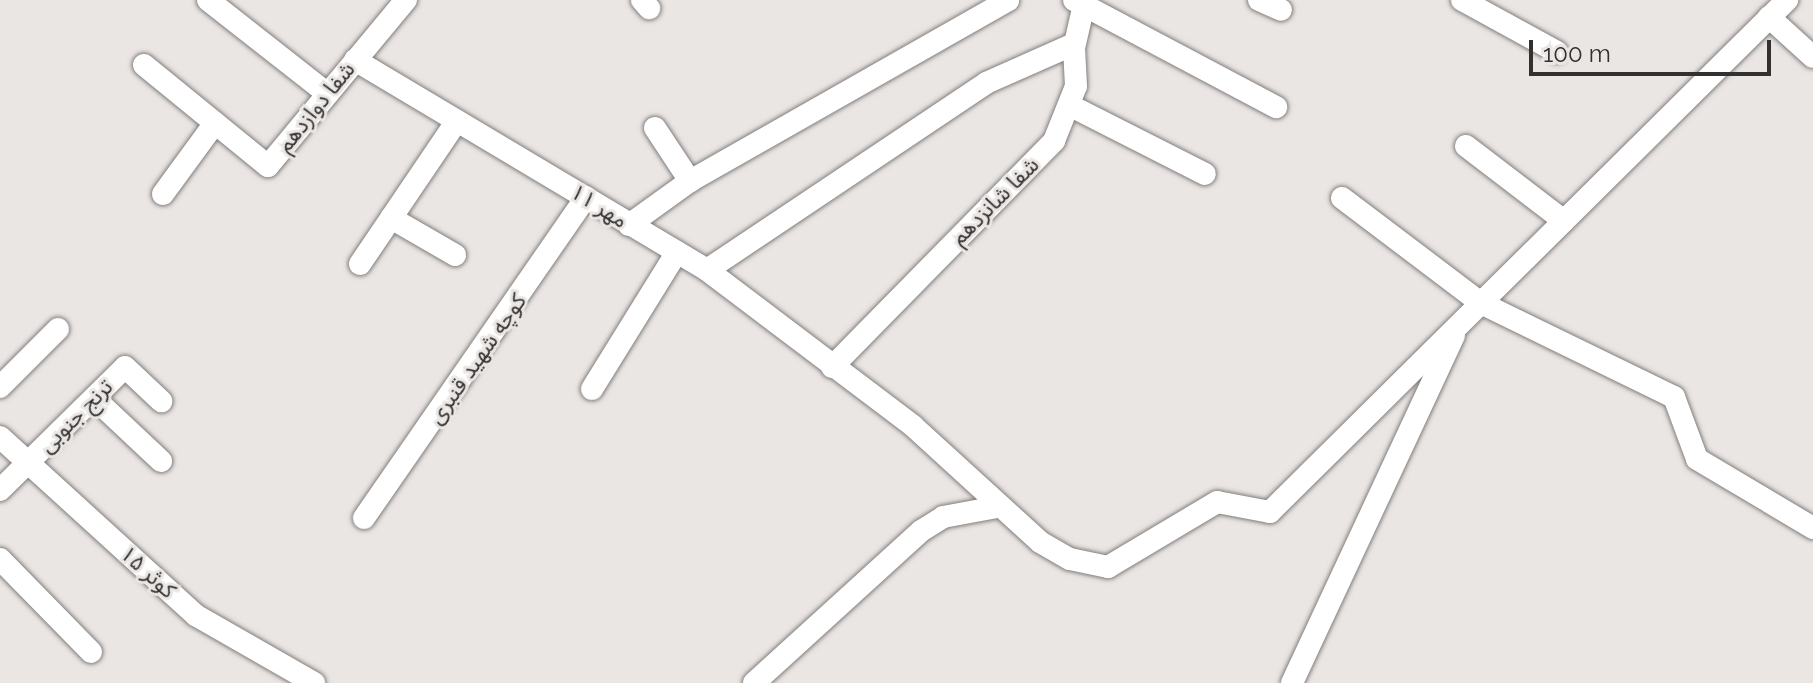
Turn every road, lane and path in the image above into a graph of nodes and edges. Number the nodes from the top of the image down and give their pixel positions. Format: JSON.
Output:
{"nodes":[{"id":1,"x":208,"y":0,"type":"edge"},
{"id":2,"x":406,"y":0,"type":"edge"},
{"id":3,"x":1008,"y":0,"type":"edge"},
{"id":4,"x":1259,"y":0,"type":"edge"},
{"id":5,"x":1462,"y":0,"type":"edge"},
{"id":6,"x":1787,"y":0,"type":"edge"},
{"id":7,"x":1080,"y":2,"type":"edge"},
{"id":8,"x":1281,"y":10,"type":"dead end"},
{"id":9,"x":1769,"y":17,"type":"junction"},
{"id":10,"x":1074,"y":44,"type":"junction"},
{"id":11,"x":1557,"y":52,"type":"dead end"},
{"id":12,"x":1813,"y":57,"type":"edge"},
{"id":13,"x":355,"y":60,"type":"junction"},
{"id":14,"x":144,"y":65,"type":"dead end"},
{"id":15,"x":328,"y":94,"type":"junction"},
{"id":16,"x":1071,"y":106,"type":"junction"},
{"id":17,"x":1276,"y":107,"type":"dead end"},
{"id":18,"x":457,"y":121,"type":"junction"},
{"id":19,"x":215,"y":123,"type":"junction"},
{"id":20,"x":655,"y":128,"type":"dead end"},
{"id":21,"x":1466,"y":146,"type":"dead end"},
{"id":22,"x":1205,"y":174,"type":"dead end"},
{"id":23,"x":690,"y":181,"type":"junction"},
{"id":24,"x":163,"y":194,"type":"dead end"},
{"id":25,"x":586,"y":197,"type":"junction"},
{"id":26,"x":1342,"y":198,"type":"dead end"},
{"id":27,"x":391,"y":218,"type":"junction"},
{"id":28,"x":1564,"y":221,"type":"junction"},
{"id":29,"x":629,"y":225,"type":"junction"},
{"id":30,"x":677,"y":252,"type":"junction"},
{"id":31,"x":455,"y":255,"type":"dead end"},
{"id":32,"x":360,"y":264,"type":"dead end"},
{"id":33,"x":707,"y":270,"type":"junction"},
{"id":34,"x":1481,"y":303,"type":"junction"},
{"id":35,"x":1461,"y":323,"type":"junction"},
{"id":36,"x":58,"y":329,"type":"dead end"},
{"id":37,"x":832,"y":367,"type":"junction"},
{"id":38,"x":0,"y":387,"type":"edge"},
{"id":39,"x":592,"y":389,"type":"dead end"},
{"id":40,"x":94,"y":398,"type":"junction"},
{"id":41,"x":161,"y":401,"type":"dead end"},
{"id":42,"x":0,"y":437,"type":"edge"},
{"id":43,"x":161,"y":461,"type":"dead end"},
{"id":44,"x":27,"y":464,"type":"junction"},
{"id":45,"x":0,"y":490,"type":"edge"},
{"id":46,"x":997,"y":507,"type":"junction"},
{"id":47,"x":364,"y":518,"type":"dead end"},
{"id":48,"x":1813,"y":528,"type":"edge"},
{"id":49,"x":0,"y":559,"type":"edge"},
{"id":50,"x":91,"y":652,"type":"dead end"},
{"id":51,"x":314,"y":683,"type":"edge"},
{"id":52,"x":754,"y":683,"type":"edge"},
{"id":53,"x":1292,"y":683,"type":"edge"}],
"edges":[{"from":1,"to":15,"type":"street"},
{"from":2,"to":13,"type":"street","name":"شفا دوازدهم"},
{"from":3,"to":23,"type":"street"},
{"from":4,"to":8,"type":"street"},
{"from":5,"to":11,"type":"street"},
{"from":6,"to":9,"type":"street"},
{"from":7,"to":10,"type":"street","name":"شفا شانزدهم"},
{"from":7,"to":17,"type":"street"},
{"from":9,"to":12,"type":"street"},
{"from":9,"to":28,"type":"street"},
{"from":10,"to":16,"type":"street","name":"شفا شانزدهم"},
{"from":10,"to":33,"type":"street"},
{"from":13,"to":15,"type":"street","name":"شفا دوازدهم"},
{"from":13,"to":18,"type":"street","name":"مهر ۱۱"},
{"from":14,"to":19,"type":"street","name":"شفا دوازدهم"},
{"from":15,"to":19,"type":"street","name":"شفا دوازدهم"},
{"from":16,"to":22,"type":"street"},
{"from":16,"to":37,"type":"street","name":"شفا شانزدهم"},
{"from":18,"to":25,"type":"street","name":"مهر ۱۱"},
{"from":18,"to":27,"type":"street"},
{"from":19,"to":24,"type":"street"},
{"from":20,"to":23,"type":"street"},
{"from":21,"to":28,"type":"street"},
{"from":23,"to":29,"type":"street"},
{"from":25,"to":29,"type":"street","name":"مهر ۱۱"},
{"from":25,"to":47,"type":"street","name":"کوچه شهید قنبری"},
{"from":26,"to":34,"type":"street"},
{"from":27,"to":31,"type":"street"},
{"from":27,"to":32,"type":"street"},
{"from":28,"to":34,"type":"street"},
{"from":29,"to":30,"type":"street","name":"مهر ۱۱"},
{"from":30,"to":33,"type":"street","name":"مهر ۱۱"},
{"from":30,"to":39,"type":"street"},
{"from":33,"to":37,"type":"street","name":"مهر ۱۱"},
{"from":34,"to":35,"type":"street"},
{"from":34,"to":48,"type":"street"},
{"from":35,"to":46,"type":"street","name":"مهر ۱۱"},
{"from":35,"to":53,"type":"street"},
{"from":36,"to":38,"type":"street"},
{"from":37,"to":46,"type":"street","name":"مهر ۱۱"},
{"from":40,"to":41,"type":"street","name":"ترنج جنوبی"},
{"from":40,"to":43,"type":"street"},
{"from":40,"to":44,"type":"street","name":"ترنج جنوبی"},
{"from":42,"to":44,"type":"street","name":"کوثر ۱۵"},
{"from":44,"to":45,"type":"street","name":"ترنج جنوبی"},
{"from":44,"to":51,"type":"street","name":"کوثر ۱۵"},
{"from":46,"to":52,"type":"street"},
{"from":49,"to":50,"type":"street"}]}
